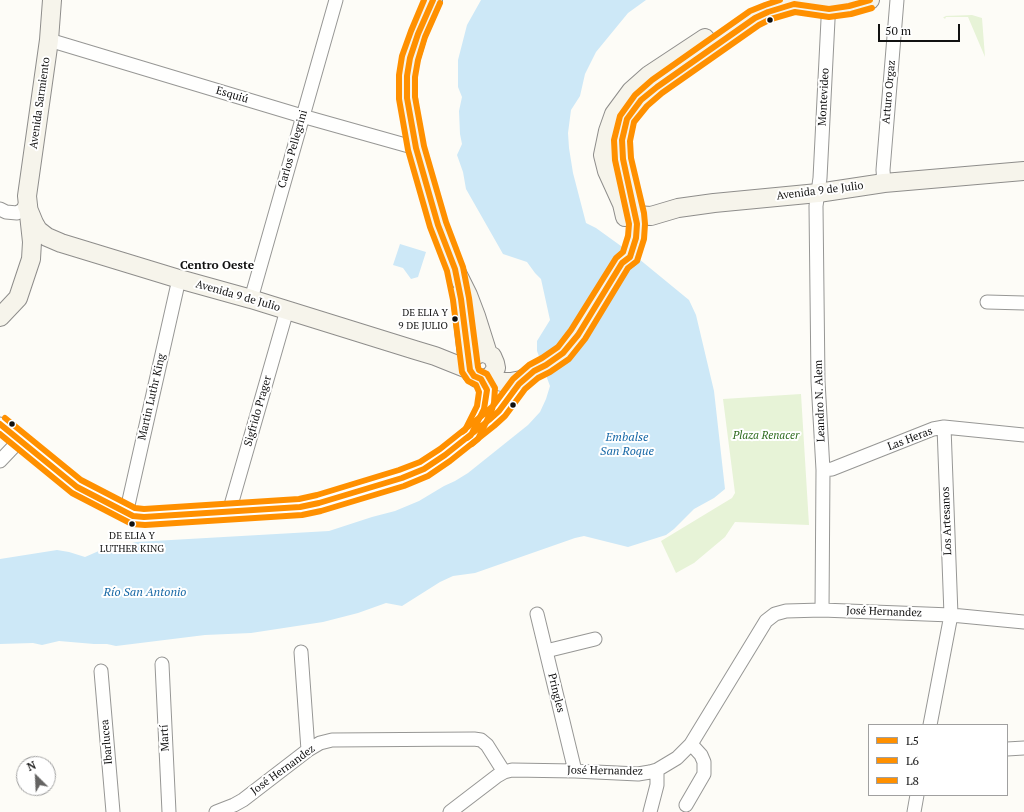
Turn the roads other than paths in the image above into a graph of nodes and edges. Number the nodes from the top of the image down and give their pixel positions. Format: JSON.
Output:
{"nodes":[{"id":1,"x":52,"y":0,"type":"edge"},
{"id":2,"x":336,"y":0,"type":"edge"},
{"id":3,"x":433,"y":0,"type":"edge"},
{"id":4,"x":764,"y":0,"type":"edge"},
{"id":5,"x":870,"y":0,"type":"edge"},
{"id":6,"x":897,"y":0,"type":"edge"},
{"id":7,"x":829,"y":4,"type":"edge"},
{"id":8,"x":49,"y":40,"type":"junction"},
{"id":9,"x":302,"y":116,"type":"junction"},
{"id":10,"x":416,"y":148,"type":"junction"},
{"id":11,"x":1024,"y":171,"type":"edge"},
{"id":12,"x":884,"y":183,"type":"junction"},
{"id":13,"x":818,"y":193,"type":"junction"},
{"id":14,"x":622,"y":204,"type":"junction"},
{"id":15,"x":27,"y":206,"type":"junction"},
{"id":16,"x":0,"y":209,"type":"edge"},
{"id":17,"x":660,"y":214,"type":"junction"},
{"id":18,"x":636,"y":215,"type":"junction"},
{"id":19,"x":61,"y":243,"type":"junction"},
{"id":20,"x":31,"y":259,"type":"junction"},
{"id":21,"x":626,"y":260,"type":"junction"},
{"id":22,"x":179,"y":279,"type":"junction"},
{"id":23,"x":251,"y":299,"type":"junction"},
{"id":24,"x":987,"y":302,"type":"dead end"},
{"id":25,"x":1024,"y":304,"type":"edge"},
{"id":26,"x":287,"y":310,"type":"junction"},
{"id":27,"x":0,"y":317,"type":"edge"},
{"id":28,"x":486,"y":370,"type":"junction"},
{"id":29,"x":531,"y":374,"type":"junction"},
{"id":30,"x":502,"y":407,"type":"junction"},
{"id":31,"x":0,"y":424,"type":"edge"},
{"id":32,"x":944,"y":427,"type":"junction"},
{"id":33,"x":471,"y":435,"type":"junction"},
{"id":34,"x":1024,"y":435,"type":"edge"},
{"id":35,"x":19,"y":441,"type":"junction"},
{"id":36,"x":0,"y":461,"type":"edge"},
{"id":37,"x":823,"y":470,"type":"junction"},
{"id":38,"x":229,"y":512,"type":"junction"},
{"id":39,"x":126,"y":514,"type":"junction"},
{"id":40,"x":822,"y":610,"type":"junction"},
{"id":41,"x":537,"y":614,"type":"dead end"},
{"id":42,"x":951,"y":614,"type":"junction"},
{"id":43,"x":1024,"y":622,"type":"edge"},
{"id":44,"x":594,"y":639,"type":"dead end"},
{"id":45,"x":546,"y":651,"type":"junction"},
{"id":46,"x":301,"y":652,"type":"dead end"},
{"id":47,"x":162,"y":664,"type":"dead end"},
{"id":48,"x":101,"y":671,"type":"dead end"},
{"id":49,"x":930,"y":724,"type":"edge"},
{"id":50,"x":691,"y":744,"type":"junction"},
{"id":51,"x":1024,"y":748,"type":"edge"},
{"id":52,"x":1008,"y":749,"type":"edge"},
{"id":53,"x":308,"y":750,"type":"junction"},
{"id":54,"x":657,"y":770,"type":"junction"},
{"id":55,"x":575,"y":771,"type":"junction"},
{"id":56,"x":504,"y":772,"type":"junction"},
{"id":57,"x":917,"y":796,"type":"edge"},
{"id":58,"x":686,"y":805,"type":"dead end"},
{"id":59,"x":114,"y":812,"type":"edge"},
{"id":60,"x":169,"y":812,"type":"edge"},
{"id":61,"x":216,"y":812,"type":"edge"},
{"id":62,"x":450,"y":812,"type":"edge"},
{"id":63,"x":650,"y":812,"type":"edge"},
{"id":64,"x":914,"y":812,"type":"edge"}],
"edges":[{"from":1,"to":8,"type":"main road","name":"Avenida Sarmiento"},
{"from":2,"to":9,"type":"street","name":"Carlos Pellegrini"},
{"from":3,"to":10,"type":"main road"},
{"from":4,"to":14,"type":"main road"},
{"from":5,"to":7,"type":"main road"},
{"from":6,"to":12,"type":"street","name":"Arturo Orgaz"},
{"from":7,"to":13,"type":"street","name":"Montevideo"},
{"from":7,"to":18,"type":"main road"},
{"from":8,"to":9,"type":"street","name":"Esquiú"},
{"from":8,"to":15,"type":"main road","name":"Avenida Sarmiento"},
{"from":9,"to":10,"type":"street","name":"Esquiú"},
{"from":9,"to":23,"type":"street","name":"Carlos Pellegrini"},
{"from":10,"to":28,"type":"main road"},
{"from":11,"to":12,"type":"main road","name":"Avenida 9 de Julio"},
{"from":12,"to":13,"type":"main road","name":"Avenida 9 de Julio"},
{"from":13,"to":17,"type":"main road","name":"Avenida 9 de Julio"},
{"from":13,"to":37,"type":"street","name":"Leandro N. Alem"},
{"from":14,"to":18,"type":"main road"},
{"from":14,"to":21,"type":"main road"},
{"from":15,"to":16,"type":"street"},
{"from":15,"to":19,"type":"main road","name":"Avenida 9 de Julio"},
{"from":15,"to":20,"type":"main road","name":"Avenida Sarmiento"},
{"from":17,"to":18,"type":"main road","name":"Avenida 9 de Julio"},
{"from":17,"to":21,"type":"main road"},
{"from":18,"to":21,"type":"main road"},
{"from":19,"to":20,"type":"main road"},
{"from":19,"to":22,"type":"main road","name":"Avenida 9 de Julio"},
{"from":20,"to":27,"type":"main road"},
{"from":21,"to":29,"type":"main road","name":"Avenida 9 de Julio"},
{"from":22,"to":23,"type":"main road","name":"Avenida 9 de Julio"},
{"from":22,"to":39,"type":"street","name":"Martin Luthr King"},
{"from":23,"to":26,"type":"main road","name":"Avenida 9 de Julio"},
{"from":24,"to":25,"type":"street"},
{"from":26,"to":28,"type":"main road","name":"Avenida 9 de Julio"},
{"from":26,"to":38,"type":"street","name":"Sigfrido Prager"},
{"from":28,"to":29,"type":"main road","name":"Avenida 9 de Julio"},
{"from":28,"to":30,"type":"street"},
{"from":28,"to":33,"type":"street"},
{"from":29,"to":30,"type":"street"},
{"from":30,"to":33,"type":"street"},
{"from":31,"to":35,"type":"street"},
{"from":32,"to":34,"type":"street","name":"Las Heras"},
{"from":32,"to":37,"type":"street","name":"Las Heras"},
{"from":32,"to":42,"type":"street","name":"Los Artesanos"},
{"from":33,"to":38,"type":"street"},
{"from":35,"to":36,"type":"street"},
{"from":35,"to":39,"type":"street"},
{"from":37,"to":40,"type":"street","name":"Leandro N. Alem"},
{"from":38,"to":39,"type":"street"},
{"from":40,"to":42,"type":"street","name":"José Hernandez"},
{"from":40,"to":50,"type":"street","name":"José Hernandez"},
{"from":41,"to":45,"type":"street","name":"Pringles"},
{"from":42,"to":43,"type":"street","name":"José Hernandez"},
{"from":42,"to":49,"type":"street","name":"Los Artesanos"},
{"from":44,"to":45,"type":"street"},
{"from":45,"to":55,"type":"street","name":"Pringles"},
{"from":46,"to":53,"type":"street"},
{"from":47,"to":60,"type":"street","name":"Martí"},
{"from":48,"to":59,"type":"street","name":"Ibarlucea"},
{"from":50,"to":54,"type":"street","name":"José Hernandez"},
{"from":50,"to":58,"type":"street"},
{"from":51,"to":52,"type":"street"},
{"from":53,"to":56,"type":"street","name":"José Hernandez"},
{"from":53,"to":61,"type":"street","name":"José Hernandez"},
{"from":54,"to":55,"type":"street","name":"José Hernandez"},
{"from":54,"to":63,"type":"street"},
{"from":55,"to":56,"type":"street","name":"José Hernandez"},
{"from":56,"to":62,"type":"street"},
{"from":57,"to":64,"type":"street"}]}
